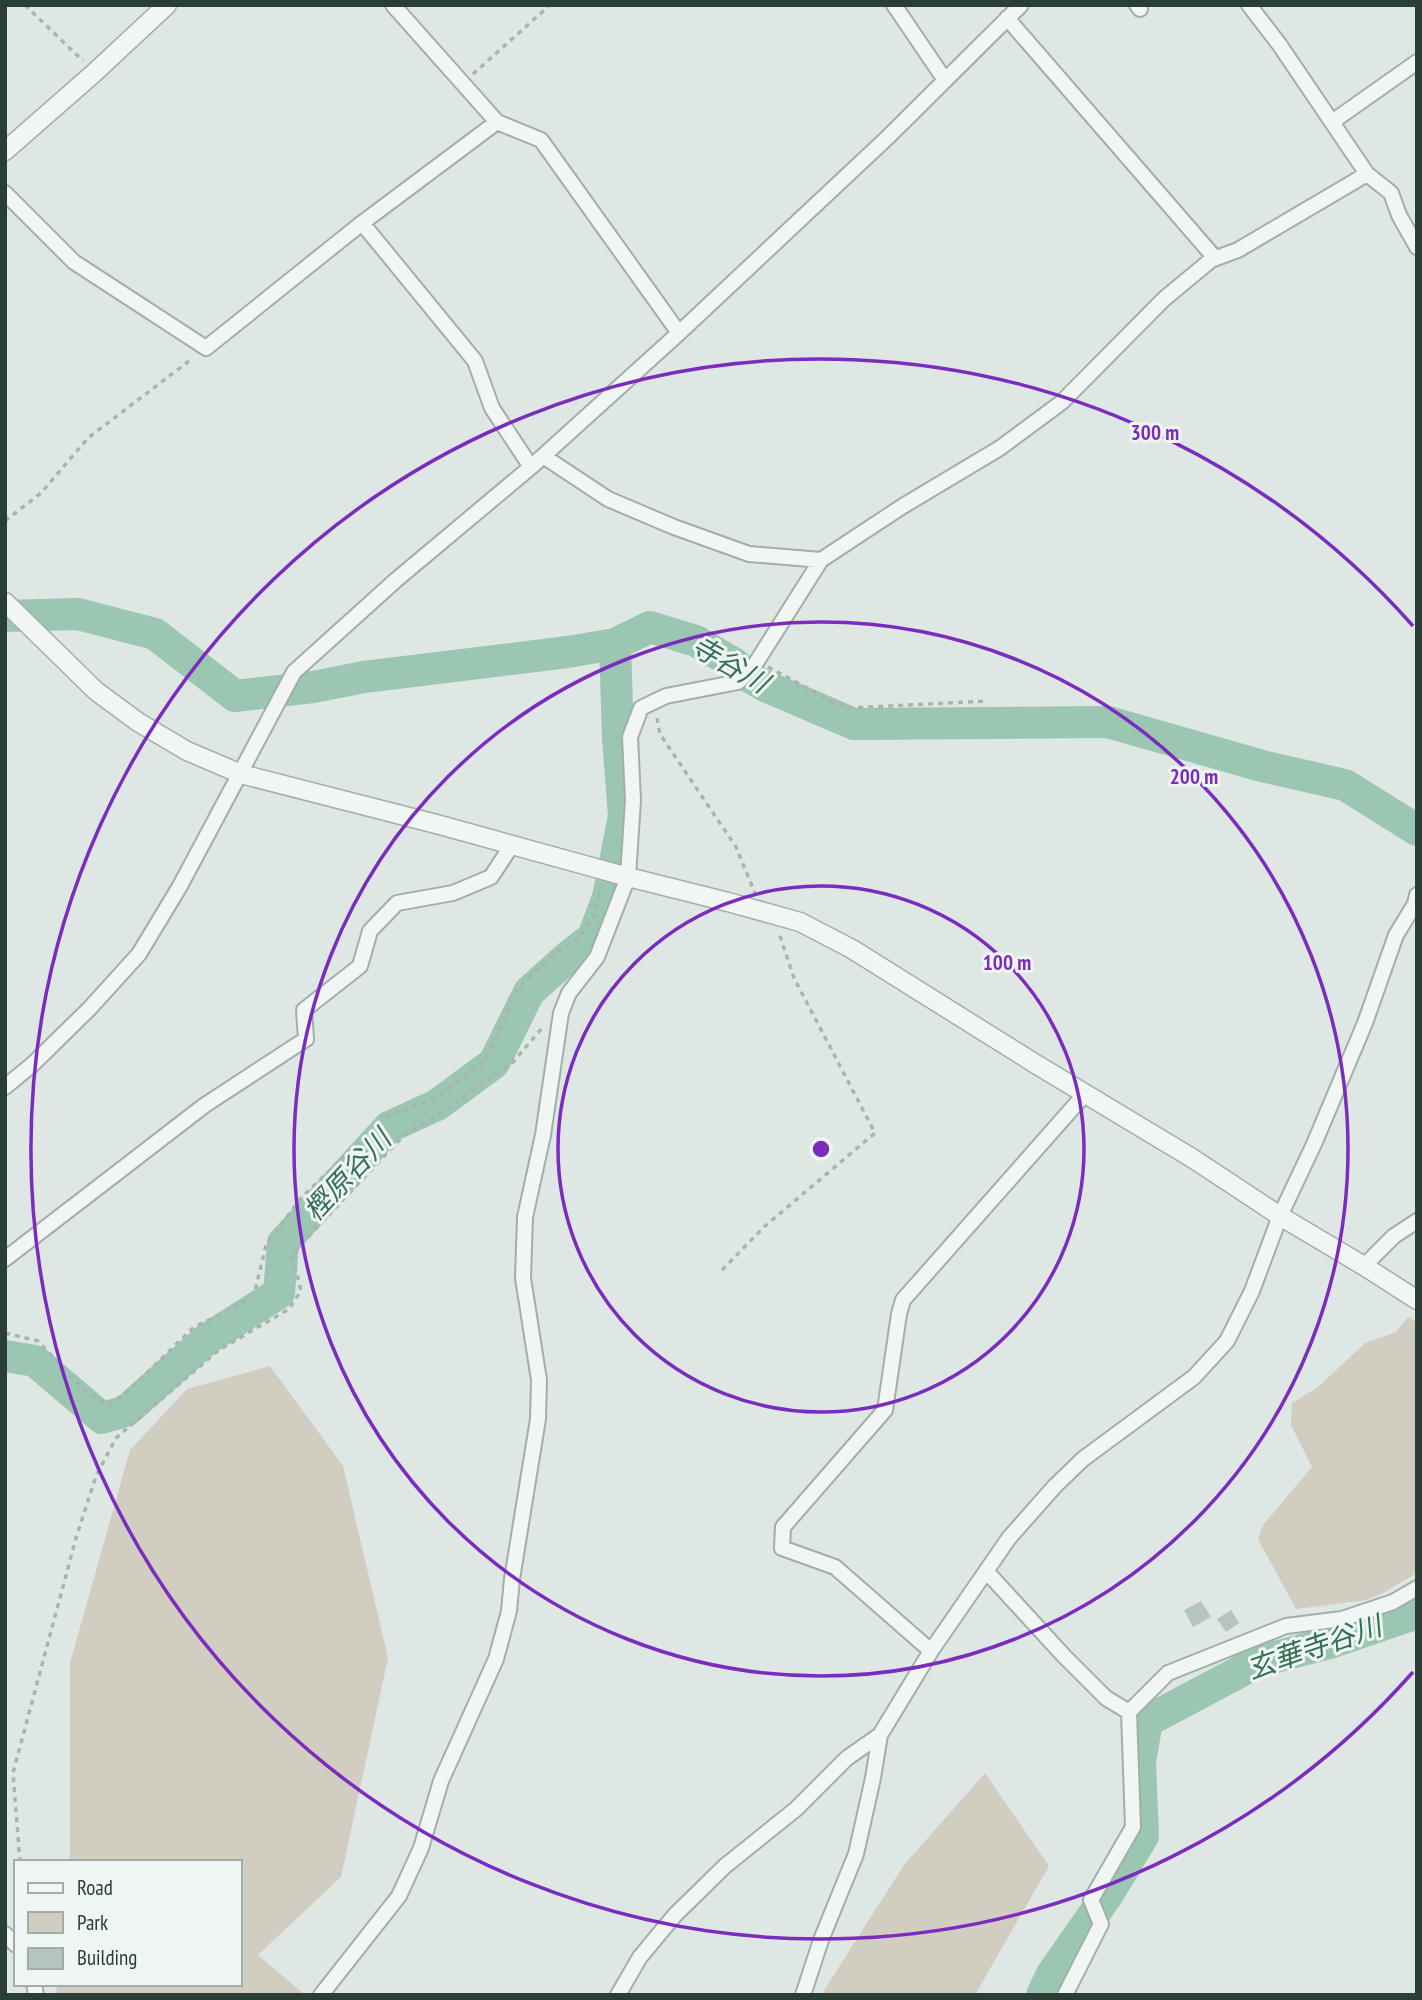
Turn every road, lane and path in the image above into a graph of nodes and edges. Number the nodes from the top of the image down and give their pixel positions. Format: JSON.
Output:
{"nodes":[{"id":1,"x":25,"y":5,"type":"edge"},
{"id":2,"x":167,"y":5,"type":"edge"},
{"id":3,"x":393,"y":5,"type":"edge"},
{"id":4,"x":550,"y":5,"type":"edge"},
{"id":5,"x":894,"y":5,"type":"edge"},
{"id":6,"x":1021,"y":5,"type":"edge"},
{"id":7,"x":1249,"y":5,"type":"edge"},
{"id":8,"x":1007,"y":18,"type":"junction"},
{"id":9,"x":1417,"y":62,"type":"edge"},
{"id":10,"x":94,"y":73,"type":"junction"},
{"id":11,"x":945,"y":80,"type":"junction"},
{"id":12,"x":463,"y":83,"type":"junction"},
{"id":13,"x":497,"y":122,"type":"junction"},
{"id":14,"x":1332,"y":122,"type":"junction"},
{"id":15,"x":5,"y":151,"type":"edge"},
{"id":16,"x":1367,"y":174,"type":"junction"},
{"id":17,"x":5,"y":193,"type":"edge"},
{"id":18,"x":362,"y":222,"type":"junction"},
{"id":19,"x":1416,"y":243,"type":"edge"},
{"id":20,"x":1215,"y":258,"type":"junction"},
{"id":21,"x":679,"y":333,"type":"junction"},
{"id":22,"x":206,"y":348,"type":"junction"},
{"id":23,"x":543,"y":456,"type":"junction"},
{"id":24,"x":531,"y":467,"type":"junction"},
{"id":25,"x":5,"y":521,"type":"edge"},
{"id":26,"x":821,"y":560,"type":"junction"},
{"id":27,"x":5,"y":602,"type":"edge"},
{"id":28,"x":756,"y":664,"type":"junction"},
{"id":29,"x":986,"y":701,"type":"dead end"},
{"id":30,"x":654,"y":702,"type":"junction"},
{"id":31,"x":241,"y":775,"type":"junction"},
{"id":32,"x":512,"y":845,"type":"junction"},
{"id":33,"x":604,"y":870,"type":"junction"},
{"id":34,"x":628,"y":877,"type":"junction"},
{"id":35,"x":1416,"y":900,"type":"edge"},
{"id":36,"x":768,"y":913,"type":"junction"},
{"id":37,"x":566,"y":999,"type":"junction"},
{"id":38,"x":5,"y":1087,"type":"edge"},
{"id":39,"x":1085,"y":1094,"type":"junction"},
{"id":40,"x":1280,"y":1216,"type":"junction"},
{"id":41,"x":1417,"y":1221,"type":"edge"},
{"id":42,"x":5,"y":1259,"type":"edge"},
{"id":43,"x":1364,"y":1266,"type":"junction"},
{"id":44,"x":722,"y":1270,"type":"dead end"},
{"id":45,"x":1417,"y":1300,"type":"edge"},
{"id":46,"x":5,"y":1333,"type":"edge"},
{"id":47,"x":987,"y":1572,"type":"junction"},
{"id":48,"x":1417,"y":1588,"type":"edge"},
{"id":49,"x":931,"y":1651,"type":"junction"},
{"id":50,"x":1129,"y":1712,"type":"junction"},
{"id":51,"x":880,"y":1735,"type":"junction"},
{"id":52,"x":20,"y":1860,"type":"edge"},
{"id":53,"x":321,"y":1995,"type":"edge"},
{"id":54,"x":618,"y":1995,"type":"edge"},
{"id":55,"x":803,"y":1995,"type":"edge"},
{"id":56,"x":1065,"y":1995,"type":"edge"}],
"edges":[{"from":1,"to":10,"type":"path"},
{"from":2,"to":10,"type":"street"},
{"from":3,"to":12,"type":"street"},
{"from":4,"to":12,"type":"path"},
{"from":5,"to":11,"type":"street"},
{"from":6,"to":8,"type":"street"},
{"from":7,"to":14,"type":"street"},
{"from":8,"to":11,"type":"street"},
{"from":8,"to":20,"type":"street"},
{"from":9,"to":14,"type":"street"},
{"from":10,"to":15,"type":"street"},
{"from":11,"to":21,"type":"street"},
{"from":12,"to":13,"type":"street"},
{"from":13,"to":18,"type":"street"},
{"from":13,"to":21,"type":"street"},
{"from":14,"to":16,"type":"street"},
{"from":16,"to":19,"type":"street"},
{"from":16,"to":20,"type":"street"},
{"from":17,"to":22,"type":"street"},
{"from":18,"to":22,"type":"street"},
{"from":18,"to":24,"type":"street"},
{"from":20,"to":26,"type":"street"},
{"from":21,"to":23,"type":"street"},
{"from":22,"to":25,"type":"path"},
{"from":23,"to":24,"type":"street"},
{"from":23,"to":26,"type":"street"},
{"from":24,"to":31,"type":"street"},
{"from":26,"to":28,"type":"street"},
{"from":27,"to":31,"type":"street"},
{"from":28,"to":29,"type":"path"},
{"from":28,"to":30,"type":"street"},
{"from":30,"to":34,"type":"street"},
{"from":30,"to":36,"type":"path"},
{"from":31,"to":32,"type":"street"},
{"from":31,"to":38,"type":"street"},
{"from":32,"to":33,"type":"street"},
{"from":32,"to":42,"type":"street"},
{"from":33,"to":34,"type":"street"},
{"from":33,"to":46,"type":"path"},
{"from":34,"to":36,"type":"street"},
{"from":34,"to":37,"type":"street"},
{"from":35,"to":40,"type":"street"},
{"from":36,"to":39,"type":"street"},
{"from":36,"to":44,"type":"path"},
{"from":37,"to":52,"type":"path"},
{"from":37,"to":53,"type":"street"},
{"from":39,"to":40,"type":"street"},
{"from":39,"to":49,"type":"street"},
{"from":40,"to":43,"type":"street"},
{"from":40,"to":47,"type":"street"},
{"from":41,"to":43,"type":"street"},
{"from":43,"to":45,"type":"street"},
{"from":47,"to":49,"type":"street"},
{"from":47,"to":50,"type":"street"},
{"from":48,"to":50,"type":"street"},
{"from":49,"to":51,"type":"street"},
{"from":50,"to":56,"type":"street"},
{"from":51,"to":54,"type":"street"},
{"from":51,"to":55,"type":"street"}]}
